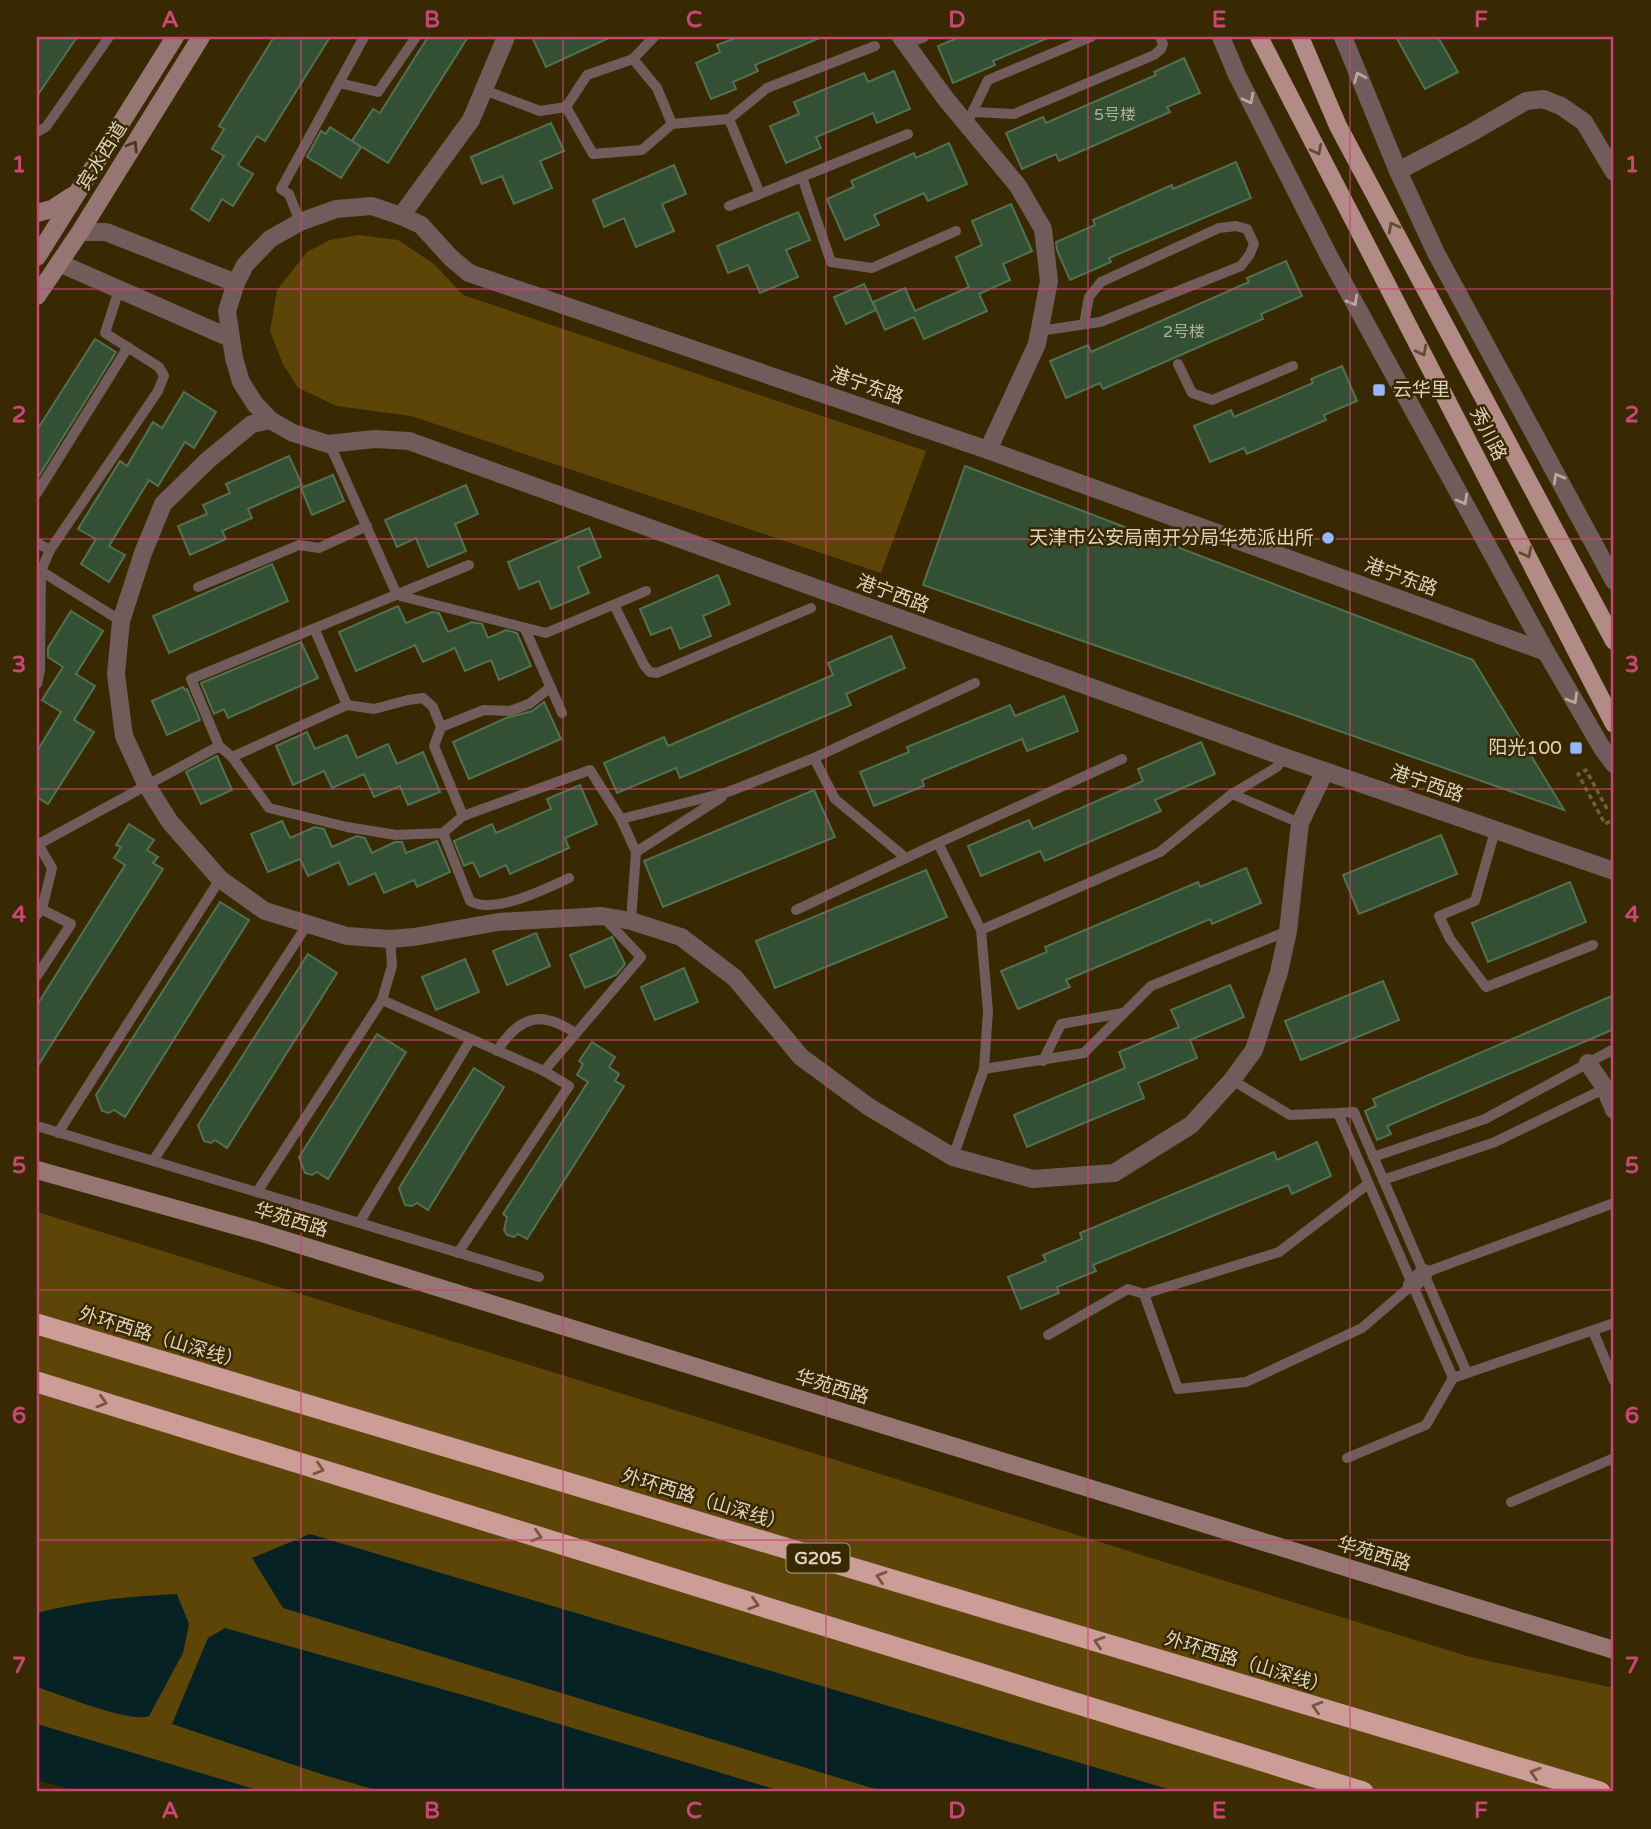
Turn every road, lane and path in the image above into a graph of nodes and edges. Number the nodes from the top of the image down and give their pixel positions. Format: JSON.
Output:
{"nodes":[{"id":1,"x":109,"y":37,"type":"edge"},
{"id":2,"x":175,"y":37,"type":"edge"},
{"id":3,"x":201,"y":37,"type":"edge"},
{"id":4,"x":365,"y":37,"type":"edge"},
{"id":5,"x":416,"y":37,"type":"edge"},
{"id":6,"x":506,"y":37,"type":"edge"},
{"id":7,"x":654,"y":37,"type":"edge"},
{"id":8,"x":924,"y":37,"type":"edge"},
{"id":9,"x":1091,"y":37,"type":"edge"},
{"id":10,"x":1160,"y":37,"type":"edge"},
{"id":11,"x":1221,"y":37,"type":"edge"},
{"id":12,"x":1259,"y":37,"type":"edge"},
{"id":13,"x":1300,"y":37,"type":"edge"},
{"id":14,"x":1343,"y":37,"type":"edge"},
{"id":15,"x":903,"y":41,"type":"edge"},
{"id":16,"x":875,"y":46,"type":"dead end"},
{"id":17,"x":633,"y":59,"type":"junction"},
{"id":18,"x":339,"y":83,"type":"junction"},
{"id":19,"x":484,"y":90,"type":"junction"},
{"id":20,"x":566,"y":107,"type":"junction"},
{"id":21,"x":729,"y":118,"type":"junction"},
{"id":22,"x":969,"y":118,"type":"junction"},
{"id":23,"x":672,"y":124,"type":"junction"},
{"id":24,"x":37,"y":132,"type":"edge"},
{"id":25,"x":908,"y":134,"type":"dead end"},
{"id":26,"x":1398,"y":171,"type":"junction"},
{"id":27,"x":1614,"y":172,"type":"edge"},
{"id":28,"x":802,"y":177,"type":"junction"},
{"id":29,"x":77,"y":192,"type":"junction"},
{"id":30,"x":760,"y":194,"type":"junction"},
{"id":31,"x":729,"y":206,"type":"dead end"},
{"id":32,"x":37,"y":213,"type":"edge"},
{"id":33,"x":401,"y":216,"type":"junction"},
{"id":34,"x":37,"y":222,"type":"edge"},
{"id":35,"x":300,"y":222,"type":"junction"},
{"id":36,"x":956,"y":232,"type":"dead end"},
{"id":37,"x":50,"y":242,"type":"edge"},
{"id":38,"x":59,"y":263,"type":"junction"},
{"id":39,"x":236,"y":283,"type":"junction"},
{"id":40,"x":120,"y":290,"type":"junction"},
{"id":41,"x":37,"y":296,"type":"edge"},
{"id":42,"x":227,"y":311,"type":"joint"},
{"id":43,"x":1084,"y":324,"type":"junction"},
{"id":44,"x":1039,"y":331,"type":"junction"},
{"id":45,"x":230,"y":338,"type":"junction"},
{"id":46,"x":128,"y":347,"type":"junction"},
{"id":47,"x":1178,"y":364,"type":"dead end"},
{"id":48,"x":1293,"y":366,"type":"dead end"},
{"id":49,"x":270,"y":420,"type":"junction"},
{"id":50,"x":328,"y":443,"type":"junction"},
{"id":51,"x":988,"y":450,"type":"junction"},
{"id":52,"x":37,"y":494,"type":"edge"},
{"id":53,"x":367,"y":526,"type":"junction"},
{"id":54,"x":37,"y":543,"type":"edge"},
{"id":55,"x":50,"y":550,"type":"junction"},
{"id":56,"x":469,"y":565,"type":"dead end"},
{"id":57,"x":39,"y":573,"type":"edge"},
{"id":58,"x":1614,"y":581,"type":"edge"},
{"id":59,"x":198,"y":587,"type":"dead end"},
{"id":60,"x":646,"y":592,"type":"dead end"},
{"id":61,"x":397,"y":595,"type":"junction"},
{"id":62,"x":614,"y":605,"type":"junction"},
{"id":63,"x":811,"y":608,"type":"dead end"},
{"id":64,"x":121,"y":621,"type":"junction"},
{"id":65,"x":525,"y":629,"type":"junction"},
{"id":66,"x":315,"y":630,"type":"junction"},
{"id":67,"x":1612,"y":637,"type":"edge"},
{"id":68,"x":1546,"y":652,"type":"junction"},
{"id":69,"x":975,"y":683,"type":"dead end"},
{"id":70,"x":37,"y":684,"type":"edge"},
{"id":71,"x":551,"y":687,"type":"junction"},
{"id":72,"x":347,"y":705,"type":"junction"},
{"id":73,"x":562,"y":713,"type":"dead end"},
{"id":74,"x":1614,"y":723,"type":"edge"},
{"id":75,"x":441,"y":727,"type":"junction"},
{"id":76,"x":219,"y":746,"type":"junction"},
{"id":77,"x":232,"y":757,"type":"junction"},
{"id":78,"x":1284,"y":757,"type":"junction"},
{"id":79,"x":814,"y":758,"type":"junction"},
{"id":80,"x":1122,"y":759,"type":"dead end"},
{"id":81,"x":1614,"y":764,"type":"edge"},
{"id":82,"x":1325,"y":771,"type":"junction"},
{"id":83,"x":146,"y":784,"type":"junction"},
{"id":84,"x":728,"y":792,"type":"junction"},
{"id":85,"x":1232,"y":794,"type":"junction"},
{"id":86,"x":1607,"y":809,"type":"dead end"},
{"id":87,"x":463,"y":816,"type":"junction"},
{"id":88,"x":621,"y":819,"type":"junction"},
{"id":89,"x":1614,"y":819,"type":"edge"},
{"id":90,"x":1300,"y":823,"type":"junction"},
{"id":91,"x":1495,"y":831,"type":"junction"},
{"id":92,"x":443,"y":833,"type":"junction"},
{"id":93,"x":938,"y":843,"type":"junction"},
{"id":94,"x":38,"y":844,"type":"edge"},
{"id":95,"x":636,"y":852,"type":"junction"},
{"id":96,"x":906,"y":858,"type":"junction"},
{"id":97,"x":1614,"y":871,"type":"edge"},
{"id":98,"x":569,"y":878,"type":"dead end"},
{"id":99,"x":220,"y":879,"type":"junction"},
{"id":100,"x":796,"y":910,"type":"dead end"},
{"id":101,"x":39,"y":912,"type":"edge"},
{"id":102,"x":602,"y":916,"type":"junction"},
{"id":103,"x":631,"y":921,"type":"junction"},
{"id":104,"x":307,"y":925,"type":"junction"},
{"id":105,"x":981,"y":930,"type":"junction"},
{"id":106,"x":1288,"y":931,"type":"junction"},
{"id":107,"x":390,"y":939,"type":"junction"},
{"id":108,"x":1593,"y":945,"type":"dead end"},
{"id":109,"x":37,"y":976,"type":"edge"},
{"id":110,"x":382,"y":1000,"type":"junction"},
{"id":111,"x":1123,"y":1013,"type":"junction"},
{"id":112,"x":576,"y":1033,"type":"junction"},
{"id":113,"x":471,"y":1039,"type":"junction"},
{"id":114,"x":1614,"y":1049,"type":"edge"},
{"id":115,"x":498,"y":1051,"type":"junction"},
{"id":116,"x":1043,"y":1061,"type":"junction"},
{"id":117,"x":1588,"y":1063,"type":"junction"},
{"id":118,"x":984,"y":1069,"type":"junction"},
{"id":119,"x":544,"y":1071,"type":"junction"},
{"id":120,"x":1232,"y":1080,"type":"junction"},
{"id":121,"x":1609,"y":1086,"type":"edge"},
{"id":122,"x":1614,"y":1110,"type":"edge"},
{"id":123,"x":1338,"y":1113,"type":"junction"},
{"id":124,"x":37,"y":1126,"type":"edge"},
{"id":125,"x":58,"y":1133,"type":"junction"},
{"id":126,"x":953,"y":1157,"type":"junction"},
{"id":127,"x":1374,"y":1157,"type":"junction"},
{"id":128,"x":153,"y":1161,"type":"junction"},
{"id":129,"x":37,"y":1170,"type":"edge"},
{"id":130,"x":1383,"y":1180,"type":"junction"},
{"id":131,"x":1368,"y":1184,"type":"junction"},
{"id":132,"x":257,"y":1192,"type":"junction"},
{"id":133,"x":1614,"y":1203,"type":"edge"},
{"id":134,"x":359,"y":1223,"type":"junction"},
{"id":135,"x":458,"y":1253,"type":"junction"},
{"id":136,"x":539,"y":1277,"type":"dead end"},
{"id":137,"x":1418,"y":1279,"type":"junction"},
{"id":138,"x":1144,"y":1294,"type":"junction"},
{"id":139,"x":1614,"y":1323,"type":"edge"},
{"id":140,"x":37,"y":1324,"type":"edge"},
{"id":141,"x":1593,"y":1331,"type":"junction"},
{"id":142,"x":1048,"y":1335,"type":"dead end"},
{"id":143,"x":1467,"y":1373,"type":"junction"},
{"id":144,"x":1453,"y":1378,"type":"junction"},
{"id":145,"x":1614,"y":1381,"type":"edge"},
{"id":146,"x":37,"y":1382,"type":"edge"},
{"id":147,"x":1347,"y":1458,"type":"dead end"},
{"id":148,"x":1614,"y":1458,"type":"edge"},
{"id":149,"x":1511,"y":1503,"type":"dead end"},
{"id":150,"x":1614,"y":1650,"type":"edge"},
{"id":151,"x":1363,"y":1792,"type":"edge"},
{"id":152,"x":1600,"y":1792,"type":"edge"}],
"edges":[{"from":1,"to":24,"type":"lane"},
{"from":2,"to":29,"type":"street","name":"宾水西道"},
{"from":37,"to":3,"type":"street","name":"宾水西道","one_way":true},
{"from":4,"to":18,"type":"lane"},
{"from":5,"to":18,"type":"lane"},
{"from":6,"to":19,"type":"street"},
{"from":7,"to":17,"type":"lane"},
{"from":8,"to":15,"type":"lane"},
{"from":9,"to":22,"type":"lane"},
{"from":10,"to":22,"type":"lane"},
{"from":11,"to":68,"type":"street","one_way":true},
{"from":12,"to":74,"type":"main road","name":"秀川路","one_way":true},
{"from":67,"to":13,"type":"main road","name":"秀川路","one_way":true},
{"from":26,"to":14,"type":"street","one_way":true},
{"from":15,"to":22,"type":"street"},
{"from":16,"to":21,"type":"lane"},
{"from":17,"to":20,"type":"lane"},
{"from":17,"to":23,"type":"lane"},
{"from":18,"to":35,"type":"lane"},
{"from":19,"to":20,"type":"lane"},
{"from":19,"to":33,"type":"street"},
{"from":20,"to":23,"type":"lane"},
{"from":21,"to":23,"type":"lane"},
{"from":21,"to":30,"type":"lane"},
{"from":22,"to":44,"type":"street"},
{"from":25,"to":28,"type":"lane"},
{"from":26,"to":27,"type":"street"},
{"from":58,"to":26,"type":"street","one_way":true},
{"from":28,"to":30,"type":"lane"},
{"from":28,"to":36,"type":"lane"},
{"from":29,"to":32,"type":"street"},
{"from":29,"to":37,"type":"street","name":"宾水西道"},
{"from":30,"to":31,"type":"lane"},
{"from":33,"to":35,"type":"street","name":"港宁东路"},
{"from":33,"to":51,"type":"street","name":"港宁东路"},
{"from":34,"to":37,"type":"street"},
{"from":35,"to":39,"type":"street","name":"港宁东路"},
{"from":37,"to":38,"type":"street","name":"宾水西道"},
{"from":37,"to":38,"type":"street"},
{"from":37,"to":39,"type":"street"},
{"from":38,"to":40,"type":"street"},
{"from":38,"to":41,"type":"street","name":"宾水西道"},
{"from":39,"to":42,"type":"street","name":"港宁东路"},
{"from":40,"to":45,"type":"street"},
{"from":40,"to":46,"type":"lane"},
{"from":42,"to":45,"type":"street","name":"港宁西路"},
{"from":43,"to":43,"type":"lane"},
{"from":43,"to":44,"type":"lane"},
{"from":44,"to":51,"type":"street"},
{"from":45,"to":49,"type":"street","name":"港宁西路"},
{"from":46,"to":52,"type":"lane"},
{"from":46,"to":55,"type":"lane"},
{"from":47,"to":48,"type":"lane"},
{"from":49,"to":50,"type":"street","name":"港宁西路"},
{"from":49,"to":64,"type":"street"},
{"from":50,"to":53,"type":"lane"},
{"from":50,"to":78,"type":"street","name":"港宁西路"},
{"from":51,"to":68,"type":"street","name":"港宁东路"},
{"from":53,"to":59,"type":"lane"},
{"from":53,"to":61,"type":"lane"},
{"from":54,"to":55,"type":"lane"},
{"from":55,"to":57,"type":"lane"},
{"from":56,"to":61,"type":"lane"},
{"from":57,"to":64,"type":"lane"},
{"from":57,"to":70,"type":"lane"},
{"from":60,"to":62,"type":"lane"},
{"from":61,"to":65,"type":"lane"},
{"from":61,"to":66,"type":"lane"},
{"from":62,"to":63,"type":"lane"},
{"from":62,"to":65,"type":"lane"},
{"from":64,"to":83,"type":"street"},
{"from":65,"to":71,"type":"lane"},
{"from":66,"to":72,"type":"lane"},
{"from":66,"to":76,"type":"lane"},
{"from":68,"to":81,"type":"street","one_way":true},
{"from":69,"to":79,"type":"lane"},
{"from":71,"to":73,"type":"lane"},
{"from":71,"to":75,"type":"lane"},
{"from":72,"to":75,"type":"lane"},
{"from":72,"to":77,"type":"lane"},
{"from":75,"to":87,"type":"lane"},
{"from":76,"to":77,"type":"lane"},
{"from":76,"to":83,"type":"lane"},
{"from":77,"to":92,"type":"lane"},
{"from":78,"to":82,"type":"street","name":"港宁西路"},
{"from":78,"to":85,"type":"lane"},
{"from":79,"to":84,"type":"lane"},
{"from":79,"to":96,"type":"lane"},
{"from":80,"to":93,"type":"lane"},
{"from":82,"to":90,"type":"street"},
{"from":82,"to":91,"type":"street","name":"港宁西路"},
{"from":83,"to":94,"type":"lane"},
{"from":83,"to":99,"type":"street"},
{"from":84,"to":88,"type":"lane"},
{"from":84,"to":95,"type":"lane"},
{"from":85,"to":90,"type":"lane"},
{"from":85,"to":105,"type":"lane"},
{"from":86,"to":89,"type":"path"},
{"from":87,"to":88,"type":"lane"},
{"from":87,"to":92,"type":"lane"},
{"from":88,"to":95,"type":"lane"},
{"from":90,"to":106,"type":"street"},
{"from":91,"to":97,"type":"street","name":"港宁西路"},
{"from":91,"to":108,"type":"lane"},
{"from":92,"to":98,"type":"lane"},
{"from":93,"to":96,"type":"lane"},
{"from":93,"to":105,"type":"lane"},
{"from":94,"to":101,"type":"lane"},
{"from":95,"to":103,"type":"lane"},
{"from":96,"to":100,"type":"lane"},
{"from":99,"to":104,"type":"street"},
{"from":99,"to":125,"type":"lane"},
{"from":101,"to":109,"type":"lane"},
{"from":102,"to":103,"type":"street"},
{"from":102,"to":107,"type":"street"},
{"from":102,"to":112,"type":"lane"},
{"from":103,"to":126,"type":"street"},
{"from":104,"to":107,"type":"street"},
{"from":104,"to":128,"type":"lane"},
{"from":105,"to":118,"type":"lane"},
{"from":106,"to":111,"type":"lane"},
{"from":106,"to":120,"type":"street"},
{"from":107,"to":110,"type":"lane"},
{"from":110,"to":113,"type":"lane"},
{"from":110,"to":132,"type":"lane"},
{"from":111,"to":116,"type":"lane"},
{"from":111,"to":116,"type":"lane"},
{"from":112,"to":115,"type":"lane"},
{"from":112,"to":119,"type":"lane"},
{"from":113,"to":115,"type":"lane"},
{"from":113,"to":134,"type":"lane"},
{"from":114,"to":117,"type":"lane"},
{"from":115,"to":119,"type":"lane"},
{"from":116,"to":118,"type":"lane"},
{"from":117,"to":121,"type":"street"},
{"from":117,"to":127,"type":"lane"},
{"from":118,"to":126,"type":"lane"},
{"from":119,"to":135,"type":"lane"},
{"from":120,"to":123,"type":"lane"},
{"from":120,"to":126,"type":"street"},
{"from":121,"to":122,"type":"street"},
{"from":121,"to":130,"type":"lane"},
{"from":123,"to":127,"type":"lane"},
{"from":123,"to":131,"type":"lane"},
{"from":124,"to":125,"type":"lane"},
{"from":125,"to":128,"type":"lane"},
{"from":127,"to":130,"type":"lane"},
{"from":128,"to":132,"type":"lane"},
{"from":129,"to":150,"type":"street","name":"华苑西路"},
{"from":130,"to":137,"type":"lane"},
{"from":131,"to":137,"type":"lane"},
{"from":131,"to":138,"type":"lane"},
{"from":132,"to":134,"type":"lane"},
{"from":133,"to":137,"type":"lane"},
{"from":134,"to":135,"type":"lane"},
{"from":135,"to":136,"type":"lane"},
{"from":137,"to":138,"type":"lane"},
{"from":137,"to":143,"type":"lane"},
{"from":137,"to":144,"type":"lane"},
{"from":138,"to":142,"type":"lane"},
{"from":139,"to":141,"type":"lane"},
{"from":152,"to":140,"type":"highway","name":"外环西路（山深线）","number":"G205","one_way":true},
{"from":141,"to":143,"type":"lane"},
{"from":141,"to":145,"type":"lane"},
{"from":143,"to":144,"type":"lane"},
{"from":144,"to":147,"type":"lane"},
{"from":146,"to":151,"type":"highway","one_way":true},
{"from":148,"to":149,"type":"lane"}]}
